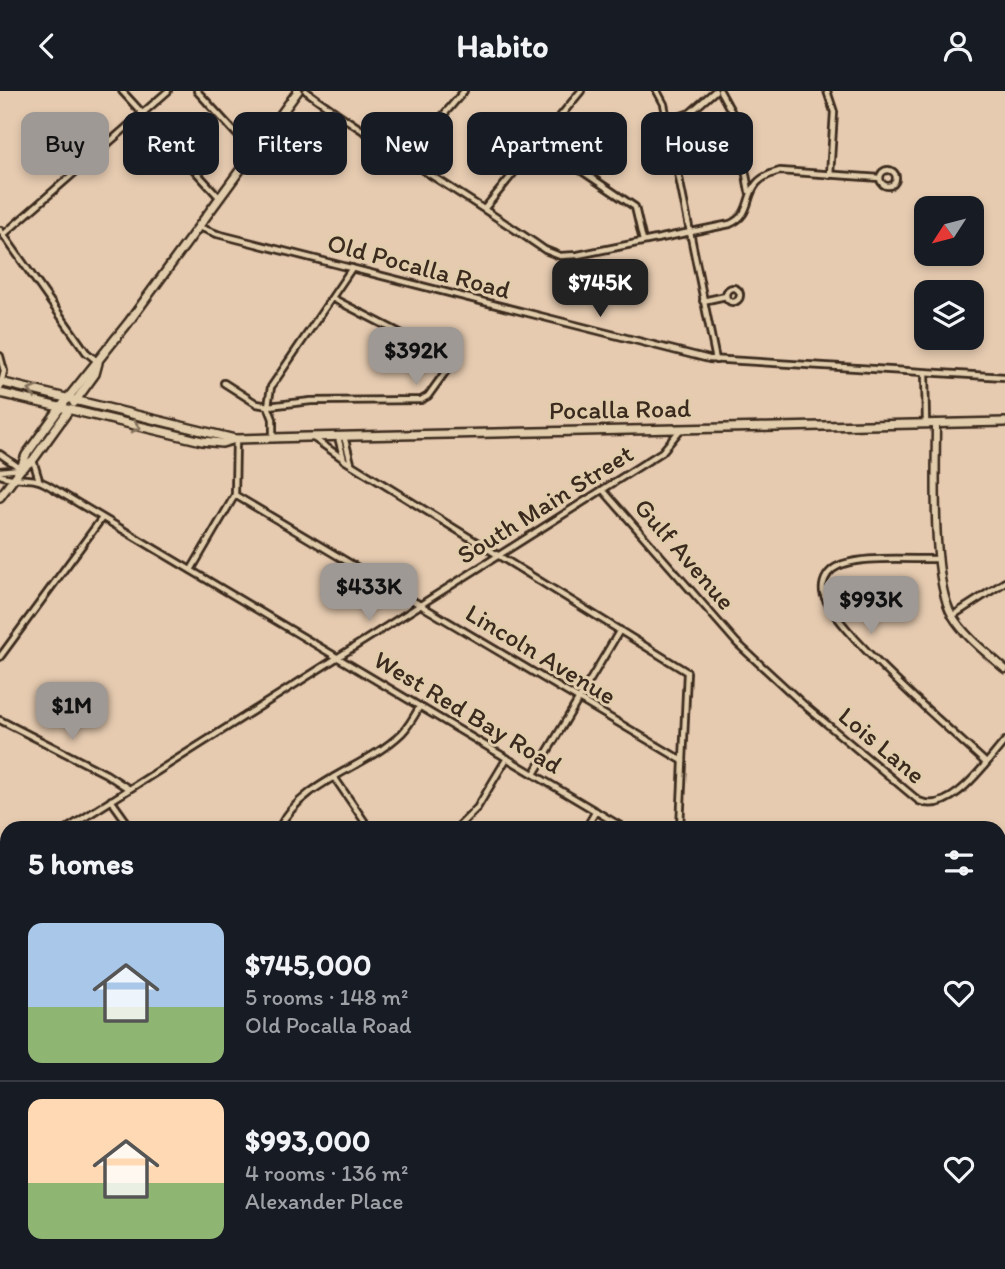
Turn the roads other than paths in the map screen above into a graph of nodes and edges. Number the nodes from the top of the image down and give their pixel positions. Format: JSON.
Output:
{"nodes":[{"id":1,"x":122,"y":91,"type":"edge"},
{"id":2,"x":169,"y":91,"type":"edge"},
{"id":3,"x":197,"y":91,"type":"edge"},
{"id":4,"x":298,"y":91,"type":"edge"},
{"id":5,"x":306,"y":91,"type":"edge"},
{"id":6,"x":464,"y":91,"type":"edge"},
{"id":7,"x":581,"y":91,"type":"edge"},
{"id":8,"x":657,"y":91,"type":"edge"},
{"id":9,"x":717,"y":91,"type":"edge"},
{"id":10,"x":827,"y":91,"type":"edge"},
{"id":11,"x":140,"y":112,"type":"edge"},
{"id":12,"x":144,"y":112,"type":"edge"},
{"id":13,"x":283,"y":112,"type":"edge"},
{"id":14,"x":446,"y":112,"type":"edge"},
{"id":15,"x":564,"y":112,"type":"edge"},
{"id":16,"x":664,"y":112,"type":"edge"},
{"id":17,"x":690,"y":112,"type":"edge"},
{"id":18,"x":361,"y":129,"type":"edge"},
{"id":19,"x":123,"y":130,"type":"edge"},
{"id":20,"x":233,"y":130,"type":"edge"},
{"id":21,"x":199,"y":175,"type":"edge"},
{"id":22,"x":236,"y":175,"type":"edge"},
{"id":23,"x":430,"y":175,"type":"edge"},
{"id":24,"x":512,"y":175,"type":"edge"},
{"id":25,"x":588,"y":175,"type":"edge"},
{"id":26,"x":678,"y":175,"type":"edge"},
{"id":27,"x":831,"y":175,"type":"junction"},
{"id":28,"x":880,"y":178,"type":"dead end"},
{"id":29,"x":750,"y":191,"type":"junction"},
{"id":30,"x":220,"y":198,"type":"junction"},
{"id":31,"x":485,"y":208,"type":"junction"},
{"id":32,"x":199,"y":227,"type":"junction"},
{"id":33,"x":2,"y":232,"type":"edge"},
{"id":34,"x":689,"y":232,"type":"junction"},
{"id":35,"x":643,"y":241,"type":"junction"},
{"id":36,"x":352,"y":268,"type":"junction"},
{"id":37,"x":726,"y":296,"type":"dead end"},
{"id":38,"x":334,"y":299,"type":"junction"},
{"id":39,"x":704,"y":301,"type":"junction"},
{"id":40,"x":0,"y":356,"type":"edge"},
{"id":41,"x":716,"y":360,"type":"junction"},
{"id":42,"x":98,"y":362,"type":"junction"},
{"id":43,"x":925,"y":373,"type":"junction"},
{"id":44,"x":1005,"y":377,"type":"edge"},
{"id":45,"x":224,"y":383,"type":"dead end"},
{"id":46,"x":0,"y":387,"type":"edge"},
{"id":47,"x":66,"y":399,"type":"junction"},
{"id":48,"x":76,"y":401,"type":"junction"},
{"id":49,"x":268,"y":406,"type":"junction"},
{"id":50,"x":60,"y":408,"type":"junction"},
{"id":51,"x":69,"y":410,"type":"junction"},
{"id":52,"x":1005,"y":422,"type":"edge"},
{"id":53,"x":926,"y":423,"type":"junction"},
{"id":54,"x":936,"y":423,"type":"junction"},
{"id":55,"x":681,"y":429,"type":"junction"},
{"id":56,"x":341,"y":436,"type":"junction"},
{"id":57,"x":311,"y":437,"type":"junction"},
{"id":58,"x":236,"y":439,"type":"junction"},
{"id":59,"x":273,"y":440,"type":"junction"},
{"id":60,"x":0,"y":454,"type":"edge"},
{"id":61,"x":33,"y":460,"type":"junction"},
{"id":62,"x":344,"y":460,"type":"junction"},
{"id":63,"x":351,"y":464,"type":"junction"},
{"id":64,"x":21,"y":469,"type":"junction"},
{"id":65,"x":0,"y":473,"type":"edge"},
{"id":66,"x":39,"y":480,"type":"junction"},
{"id":67,"x":12,"y":481,"type":"junction"},
{"id":68,"x":603,"y":490,"type":"junction"},
{"id":69,"x":235,"y":495,"type":"junction"},
{"id":70,"x":0,"y":497,"type":"edge"},
{"id":71,"x":102,"y":518,"type":"junction"},
{"id":72,"x":500,"y":555,"type":"junction"},
{"id":73,"x":939,"y":559,"type":"junction"},
{"id":74,"x":191,"y":570,"type":"junction"},
{"id":75,"x":1005,"y":582,"type":"edge"},
{"id":76,"x":421,"y":605,"type":"junction"},
{"id":77,"x":952,"y":616,"type":"junction"},
{"id":78,"x":620,"y":631,"type":"junction"},
{"id":79,"x":737,"y":643,"type":"joint"},
{"id":80,"x":0,"y":657,"type":"edge"},
{"id":81,"x":338,"y":657,"type":"junction"},
{"id":82,"x":1005,"y":669,"type":"edge"},
{"id":83,"x":579,"y":699,"type":"junction"},
{"id":84,"x":420,"y":706,"type":"junction"},
{"id":85,"x":0,"y":720,"type":"edge"},
{"id":86,"x":1005,"y":741,"type":"edge"},
{"id":87,"x":508,"y":758,"type":"junction"},
{"id":88,"x":683,"y":761,"type":"junction"},
{"id":89,"x":985,"y":762,"type":"junction"},
{"id":90,"x":534,"y":774,"type":"junction"},
{"id":91,"x":334,"y":777,"type":"junction"},
{"id":92,"x":129,"y":789,"type":"junction"},
{"id":93,"x":111,"y":800,"type":"junction"},
{"id":94,"x":596,"y":811,"type":"junction"},
{"id":95,"x":79,"y":821,"type":"edge"},
{"id":96,"x":126,"y":821,"type":"edge"},
{"id":97,"x":283,"y":821,"type":"edge"},
{"id":98,"x":364,"y":821,"type":"edge"},
{"id":99,"x":464,"y":821,"type":"edge"},
{"id":100,"x":590,"y":821,"type":"edge"},
{"id":101,"x":612,"y":821,"type":"edge"},
{"id":102,"x":680,"y":821,"type":"edge"}],
"edges":[{"from":1,"to":11,"type":"street"},
{"from":2,"to":12,"type":"street"},
{"from":3,"to":20,"type":"street"},
{"from":4,"to":13,"type":"main road"},
{"from":5,"to":18,"type":"street"},
{"from":6,"to":14,"type":"street"},
{"from":7,"to":15,"type":"street"},
{"from":8,"to":16,"type":"street"},
{"from":9,"to":17,"type":"street"},
{"from":9,"to":29,"type":"street"},
{"from":10,"to":27,"type":"street"},
{"from":19,"to":33,"type":"street"},
{"from":21,"to":30,"type":"street"},
{"from":22,"to":30,"type":"main road"},
{"from":23,"to":31,"type":"street"},
{"from":24,"to":31,"type":"street"},
{"from":25,"to":35,"type":"street"},
{"from":26,"to":34,"type":"street"},
{"from":27,"to":28,"type":"street"},
{"from":27,"to":29,"type":"street"},
{"from":29,"to":34,"type":"street"},
{"from":30,"to":32,"type":"main road"},
{"from":31,"to":35,"type":"street"},
{"from":32,"to":36,"type":"street","name":"Old Pocalla Road"},
{"from":32,"to":42,"type":"main road"},
{"from":33,"to":42,"type":"street"},
{"from":34,"to":35,"type":"street"},
{"from":34,"to":39,"type":"street"},
{"from":36,"to":38,"type":"street"},
{"from":36,"to":41,"type":"street","name":"Old Pocalla Road"},
{"from":37,"to":39,"type":"street"},
{"from":38,"to":49,"type":"street"},
{"from":38,"to":49,"type":"street"},
{"from":39,"to":41,"type":"street"},
{"from":40,"to":46,"type":"street"},
{"from":41,"to":43,"type":"street","name":"Old Pocalla Road"},
{"from":42,"to":47,"type":"main road"},
{"from":42,"to":48,"type":"main road"},
{"from":43,"to":44,"type":"street","name":"Old Pocalla Road"},
{"from":43,"to":53,"type":"street"},
{"from":45,"to":49,"type":"street"},
{"from":47,"to":46,"type":"main road","name":"Pocalla Road","one_way":true},
{"from":46,"to":50,"type":"main road","name":"Pocalla Road"},
{"from":47,"to":48,"type":"main road","name":"Pocalla Road"},
{"from":47,"to":50,"type":"main road"},
{"from":48,"to":51,"type":"main road"},
{"from":48,"to":58,"type":"main road","name":"Pocalla Road"},
{"from":49,"to":59,"type":"street"},
{"from":50,"to":51,"type":"main road","name":"Pocalla Road"},
{"from":50,"to":64,"type":"main road"},
{"from":51,"to":58,"type":"main road","name":"Pocalla Road","one_way":true},
{"from":51,"to":61,"type":"main road"},
{"from":52,"to":54,"type":"main road","name":"Pocalla Road"},
{"from":53,"to":54,"type":"main road","name":"Pocalla Road"},
{"from":53,"to":55,"type":"main road","name":"Pocalla Road"},
{"from":54,"to":73,"type":"street"},
{"from":55,"to":56,"type":"main road","name":"Pocalla Road"},
{"from":55,"to":68,"type":"street","name":"South Main Street"},
{"from":56,"to":57,"type":"main road","name":"Pocalla Road"},
{"from":56,"to":62,"type":"street"},
{"from":56,"to":63,"type":"street"},
{"from":57,"to":59,"type":"main road","name":"Pocalla Road"},
{"from":57,"to":62,"type":"street"},
{"from":58,"to":59,"type":"main road","name":"Pocalla Road"},
{"from":58,"to":69,"type":"street"},
{"from":60,"to":64,"type":"street"},
{"from":61,"to":64,"type":"main road"},
{"from":61,"to":66,"type":"street"},
{"from":62,"to":63,"type":"street"},
{"from":63,"to":72,"type":"street"},
{"from":64,"to":65,"type":"street"},
{"from":64,"to":67,"type":"main road"},
{"from":65,"to":67,"type":"street"},
{"from":66,"to":67,"type":"street"},
{"from":66,"to":71,"type":"street","name":"West Red Bay Road"},
{"from":67,"to":70,"type":"main road"},
{"from":68,"to":72,"type":"street","name":"South Main Street"},
{"from":68,"to":79,"type":"street","name":"Gulf Avenue"},
{"from":69,"to":74,"type":"street"},
{"from":69,"to":76,"type":"street","name":"Lincoln Avenue"},
{"from":71,"to":74,"type":"street","name":"West Red Bay Road"},
{"from":71,"to":80,"type":"street"},
{"from":72,"to":76,"type":"street","name":"South Main Street"},
{"from":72,"to":78,"type":"street"},
{"from":73,"to":77,"type":"street"},
{"from":73,"to":89,"type":"street"},
{"from":74,"to":81,"type":"street","name":"West Red Bay Road"},
{"from":75,"to":77,"type":"street"},
{"from":76,"to":81,"type":"street","name":"South Main Street"},
{"from":76,"to":83,"type":"street","name":"Lincoln Avenue"},
{"from":77,"to":82,"type":"street"},
{"from":78,"to":83,"type":"street"},
{"from":78,"to":88,"type":"street"},
{"from":79,"to":89,"type":"street","name":"Lois Lane"},
{"from":81,"to":84,"type":"street","name":"West Red Bay Road"},
{"from":81,"to":92,"type":"street","name":"South Main Street"},
{"from":83,"to":88,"type":"street","name":"Lincoln Avenue"},
{"from":83,"to":90,"type":"street"},
{"from":84,"to":87,"type":"street","name":"West Red Bay Road"},
{"from":84,"to":91,"type":"street"},
{"from":85,"to":92,"type":"street"},
{"from":86,"to":89,"type":"street","name":"Lois Lane"},
{"from":87,"to":90,"type":"street","name":"West Red Bay Road"},
{"from":87,"to":99,"type":"street"},
{"from":88,"to":102,"type":"street"},
{"from":90,"to":94,"type":"street","name":"West Red Bay Road"},
{"from":91,"to":97,"type":"street"},
{"from":91,"to":98,"type":"street"},
{"from":92,"to":93,"type":"street","name":"South Main Street"},
{"from":93,"to":95,"type":"street","name":"South Main Street"},
{"from":93,"to":96,"type":"street"},
{"from":94,"to":100,"type":"street"},
{"from":94,"to":101,"type":"street","name":"West Red Bay Road"}]}
